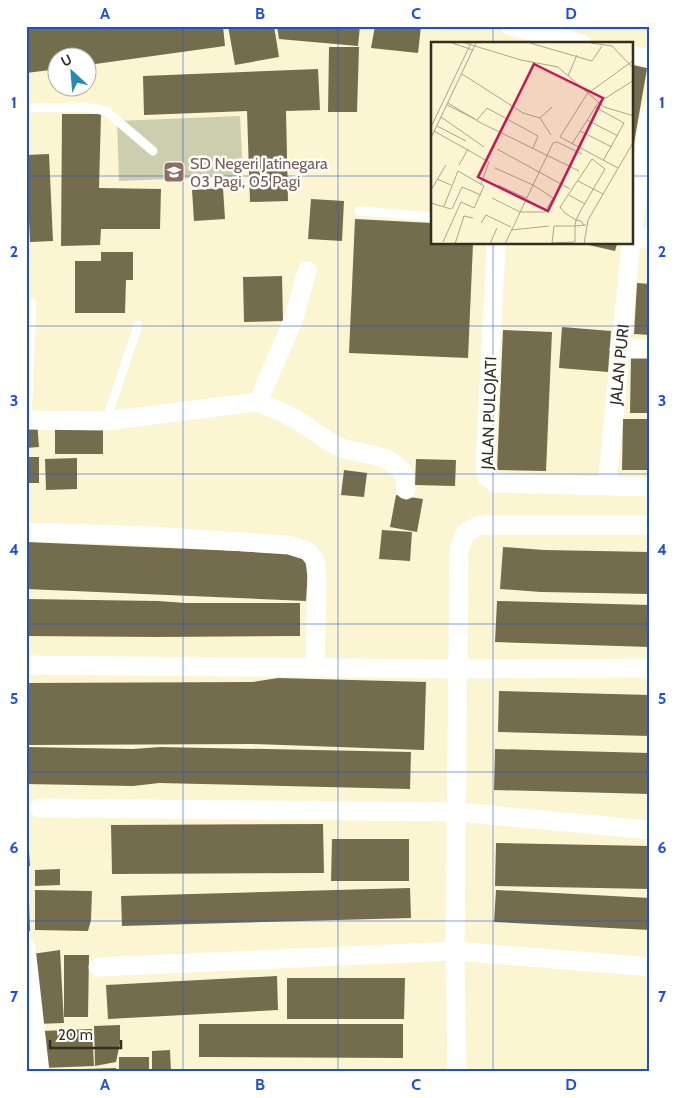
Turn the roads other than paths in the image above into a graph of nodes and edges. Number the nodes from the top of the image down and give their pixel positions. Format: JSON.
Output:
{"nodes":[{"id":1,"x":510,"y":26,"type":"edge"},
{"id":2,"x":536,"y":35,"type":"edge"},
{"id":3,"x":572,"y":42,"type":"edge"},
{"id":4,"x":634,"y":55,"type":"edge"},
{"id":5,"x":650,"y":59,"type":"edge"},
{"id":6,"x":26,"y":108,"type":"edge"},
{"id":7,"x":650,"y":113,"type":"edge"},
{"id":8,"x":153,"y":151,"type":"dead end"},
{"id":9,"x":360,"y":211,"type":"dead end"},
{"id":10,"x":431,"y":217,"type":"edge"},
{"id":11,"x":634,"y":221,"type":"edge"},
{"id":12,"x":634,"y":238,"type":"edge"},
{"id":13,"x":650,"y":238,"type":"edge"},
{"id":14,"x":496,"y":245,"type":"edge"},
{"id":15,"x":631,"y":245,"type":"edge"},
{"id":16,"x":307,"y":271,"type":"dead end"},
{"id":17,"x":32,"y":303,"type":"dead end"},
{"id":18,"x":138,"y":325,"type":"dead end"},
{"id":19,"x":619,"y":349,"type":"junction"},
{"id":20,"x":650,"y":349,"type":"edge"},
{"id":21,"x":258,"y":402,"type":"junction"},
{"id":22,"x":26,"y":420,"type":"edge"},
{"id":23,"x":106,"y":421,"type":"junction"},
{"id":24,"x":606,"y":485,"type":"junction"},
{"id":25,"x":650,"y":487,"type":"edge"},
{"id":26,"x":406,"y":490,"type":"dead end"},
{"id":27,"x":650,"y":525,"type":"edge"},
{"id":28,"x":26,"y":532,"type":"edge"},
{"id":29,"x":26,"y":665,"type":"edge"},
{"id":30,"x":315,"y":667,"type":"junction"},
{"id":31,"x":650,"y":668,"type":"edge"},
{"id":32,"x":458,"y":669,"type":"junction"},
{"id":33,"x":40,"y":808,"type":"dead end"},
{"id":34,"x":458,"y":812,"type":"junction"},
{"id":35,"x":650,"y":830,"type":"edge"},
{"id":36,"x":26,"y":948,"type":"edge"},
{"id":37,"x":455,"y":951,"type":"junction"},
{"id":38,"x":98,"y":968,"type":"dead end"},
{"id":39,"x":650,"y":968,"type":"edge"},
{"id":40,"x":40,"y":1072,"type":"edge"},
{"id":41,"x":457,"y":1072,"type":"edge"}],
"edges":[{"from":1,"to":2,"type":"street"},
{"from":2,"to":3,"type":"street"},
{"from":4,"to":5,"type":"street"},
{"from":6,"to":8,"type":"lane"},
{"from":7,"to":11,"type":"street"},
{"from":9,"to":10,"type":"lane"},
{"from":12,"to":13,"type":"street"},
{"from":14,"to":24,"type":"street","name":"JALAN PULOJATI"},
{"from":15,"to":19,"type":"street","name":"JALAN PURI"},
{"from":16,"to":21,"type":"street"},
{"from":17,"to":22,"type":"lane"},
{"from":18,"to":23,"type":"lane"},
{"from":19,"to":20,"type":"street"},
{"from":19,"to":24,"type":"street","name":"JALAN PURI"},
{"from":21,"to":23,"type":"street"},
{"from":21,"to":26,"type":"street"},
{"from":22,"to":23,"type":"street"},
{"from":24,"to":25,"type":"street","name":"JALAN PULOJATI"},
{"from":27,"to":32,"type":"street"},
{"from":28,"to":30,"type":"street"},
{"from":29,"to":30,"type":"street"},
{"from":30,"to":32,"type":"street"},
{"from":31,"to":32,"type":"street"},
{"from":32,"to":34,"type":"street"},
{"from":33,"to":34,"type":"street"},
{"from":34,"to":35,"type":"street"},
{"from":34,"to":37,"type":"street"},
{"from":36,"to":40,"type":"street"},
{"from":37,"to":38,"type":"street"},
{"from":37,"to":39,"type":"street"},
{"from":37,"to":41,"type":"street"}]}
